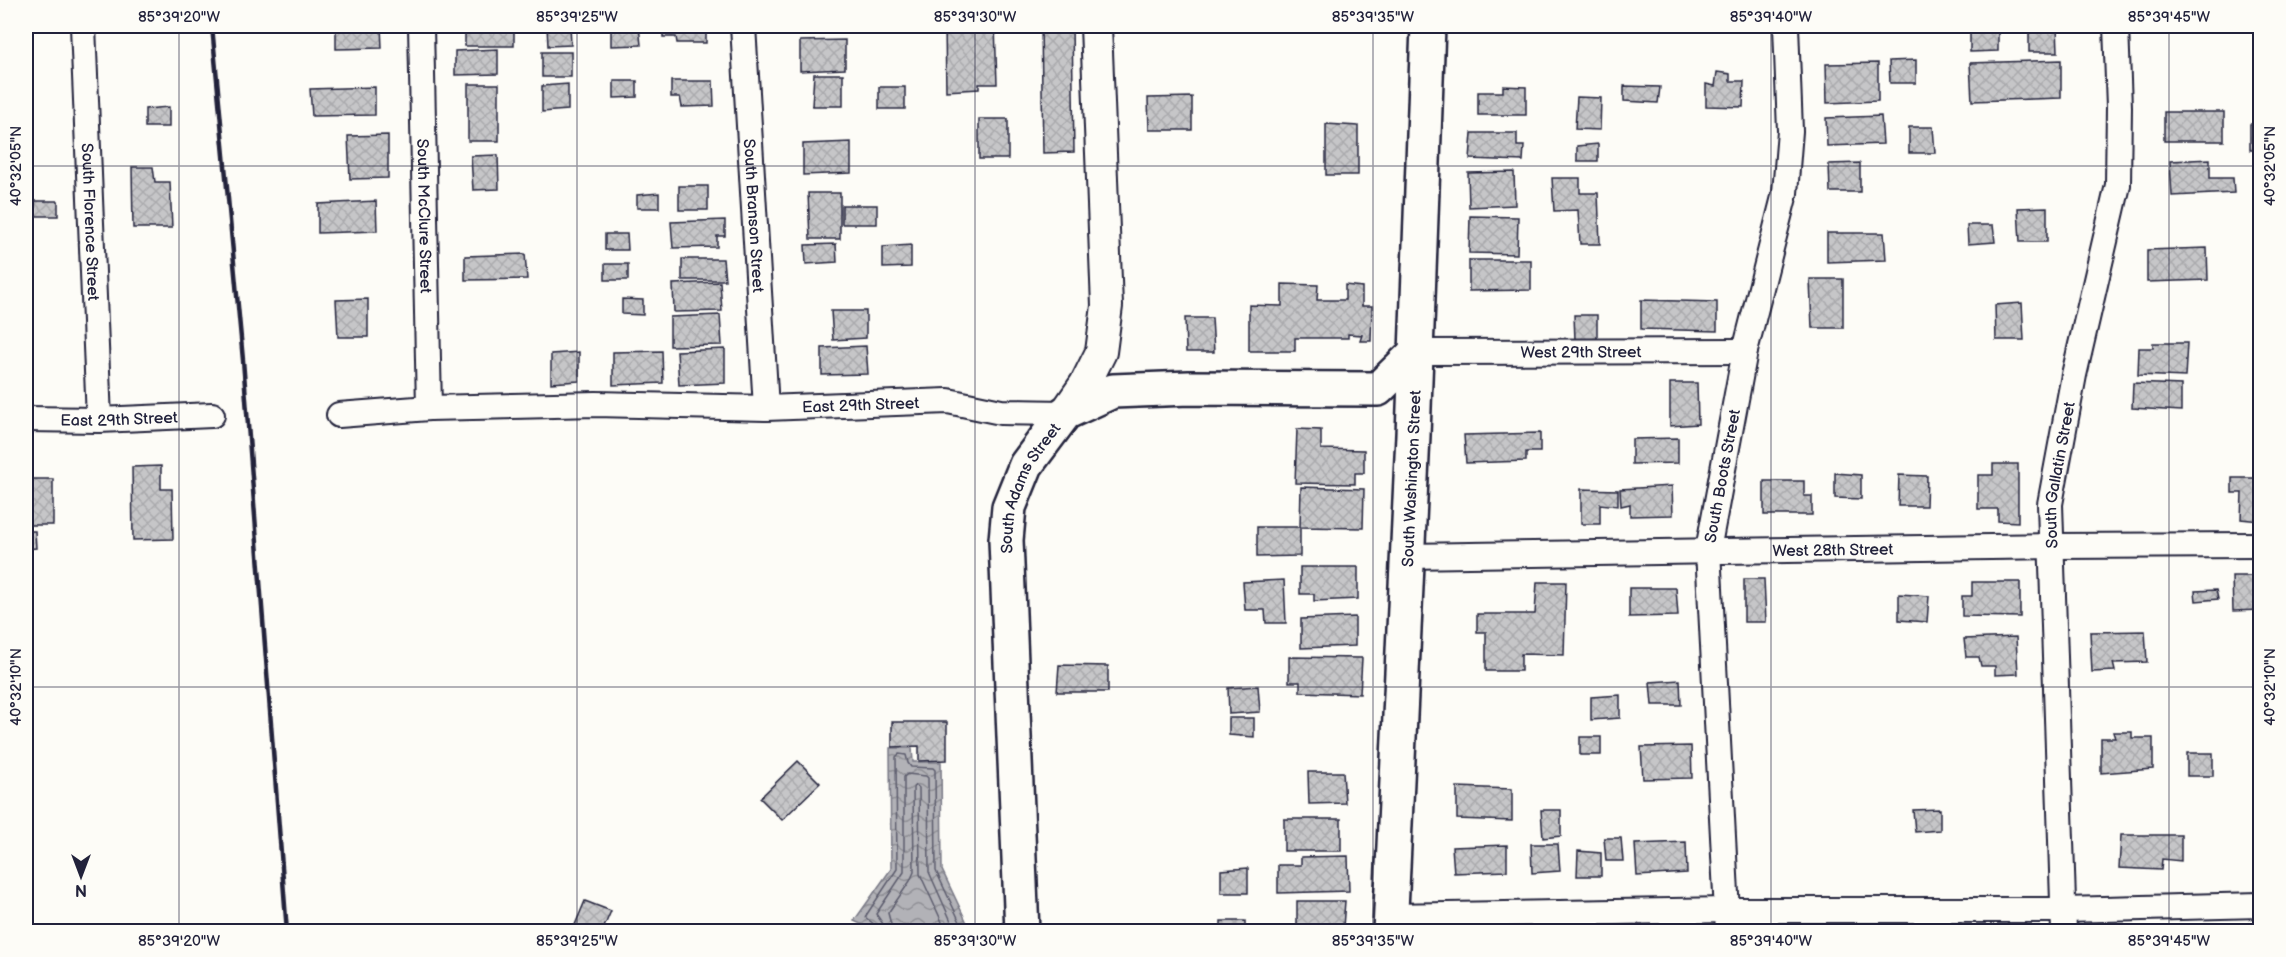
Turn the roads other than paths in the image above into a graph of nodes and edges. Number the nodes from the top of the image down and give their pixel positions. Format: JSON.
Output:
{"nodes":[{"id":1,"x":82,"y":26,"type":"edge"},
{"id":2,"x":421,"y":26,"type":"edge"},
{"id":3,"x":743,"y":26,"type":"edge"},
{"id":4,"x":1096,"y":26,"type":"edge"},
{"id":5,"x":1428,"y":26,"type":"edge"},
{"id":6,"x":1786,"y":26,"type":"edge"},
{"id":7,"x":2116,"y":26,"type":"edge"},
{"id":8,"x":1745,"y":351,"type":"junction"},
{"id":9,"x":1416,"y":352,"type":"junction"},
{"id":10,"x":1378,"y":390,"type":"junction"},
{"id":11,"x":429,"y":408,"type":"junction"},
{"id":12,"x":766,"y":408,"type":"junction"},
{"id":13,"x":1065,"y":413,"type":"junction"},
{"id":14,"x":212,"y":415,"type":"dead end"},
{"id":15,"x":339,"y":415,"type":"dead end"},
{"id":16,"x":26,"y":419,"type":"edge"},
{"id":17,"x":99,"y":420,"type":"junction"},
{"id":18,"x":1413,"y":435,"type":"junction"},
{"id":19,"x":2260,"y":545,"type":"edge"},
{"id":20,"x":2052,"y":546,"type":"junction"},
{"id":21,"x":1708,"y":550,"type":"junction"},
{"id":22,"x":1407,"y":556,"type":"junction"},
{"id":23,"x":2260,"y":905,"type":"edge"},
{"id":24,"x":1727,"y":921,"type":"edge"},
{"id":25,"x":2064,"y":921,"type":"edge"},
{"id":26,"x":1390,"y":924,"type":"edge"},
{"id":27,"x":1022,"y":932,"type":"edge"}],
"edges":[{"from":1,"to":17,"type":"street","name":"South Florence Street"},
{"from":2,"to":11,"type":"street","name":"South McClure Street"},
{"from":3,"to":12,"type":"street","name":"South Branson Street"},
{"from":4,"to":13,"type":"street","name":"South Adams Street"},
{"from":5,"to":9,"type":"main road","name":"South Washington Street"},
{"from":6,"to":8,"type":"street","name":"South Boots Street"},
{"from":7,"to":20,"type":"street","name":"South Gallatin Street"},
{"from":8,"to":9,"type":"street","name":"West 29th Street"},
{"from":8,"to":21,"type":"street","name":"South Boots Street"},
{"from":9,"to":10,"type":"main road"},
{"from":9,"to":18,"type":"main road","name":"South Washington Street"},
{"from":10,"to":13,"type":"main road","name":"East 29th Street"},
{"from":10,"to":18,"type":"main road"},
{"from":11,"to":12,"type":"street","name":"East 29th Street"},
{"from":11,"to":15,"type":"street","name":"East 29th Street"},
{"from":12,"to":13,"type":"street","name":"East 29th Street"},
{"from":13,"to":27,"type":"main road","name":"South Adams Street"},
{"from":14,"to":17,"type":"street","name":"East 29th Street"},
{"from":16,"to":17,"type":"street","name":"East 29th Street"},
{"from":18,"to":22,"type":"main road","name":"South Washington Street"},
{"from":19,"to":20,"type":"street","name":"West 28th Street"},
{"from":20,"to":21,"type":"street","name":"West 28th Street"},
{"from":20,"to":25,"type":"street","name":"South Gallatin Street"},
{"from":21,"to":22,"type":"street","name":"West 28th Street"},
{"from":21,"to":24,"type":"street","name":"South Boots Street"},
{"from":22,"to":26,"type":"main road","name":"South Washington Street"},
{"from":23,"to":25,"type":"street"},
{"from":24,"to":25,"type":"street"},
{"from":24,"to":26,"type":"street"}]}
